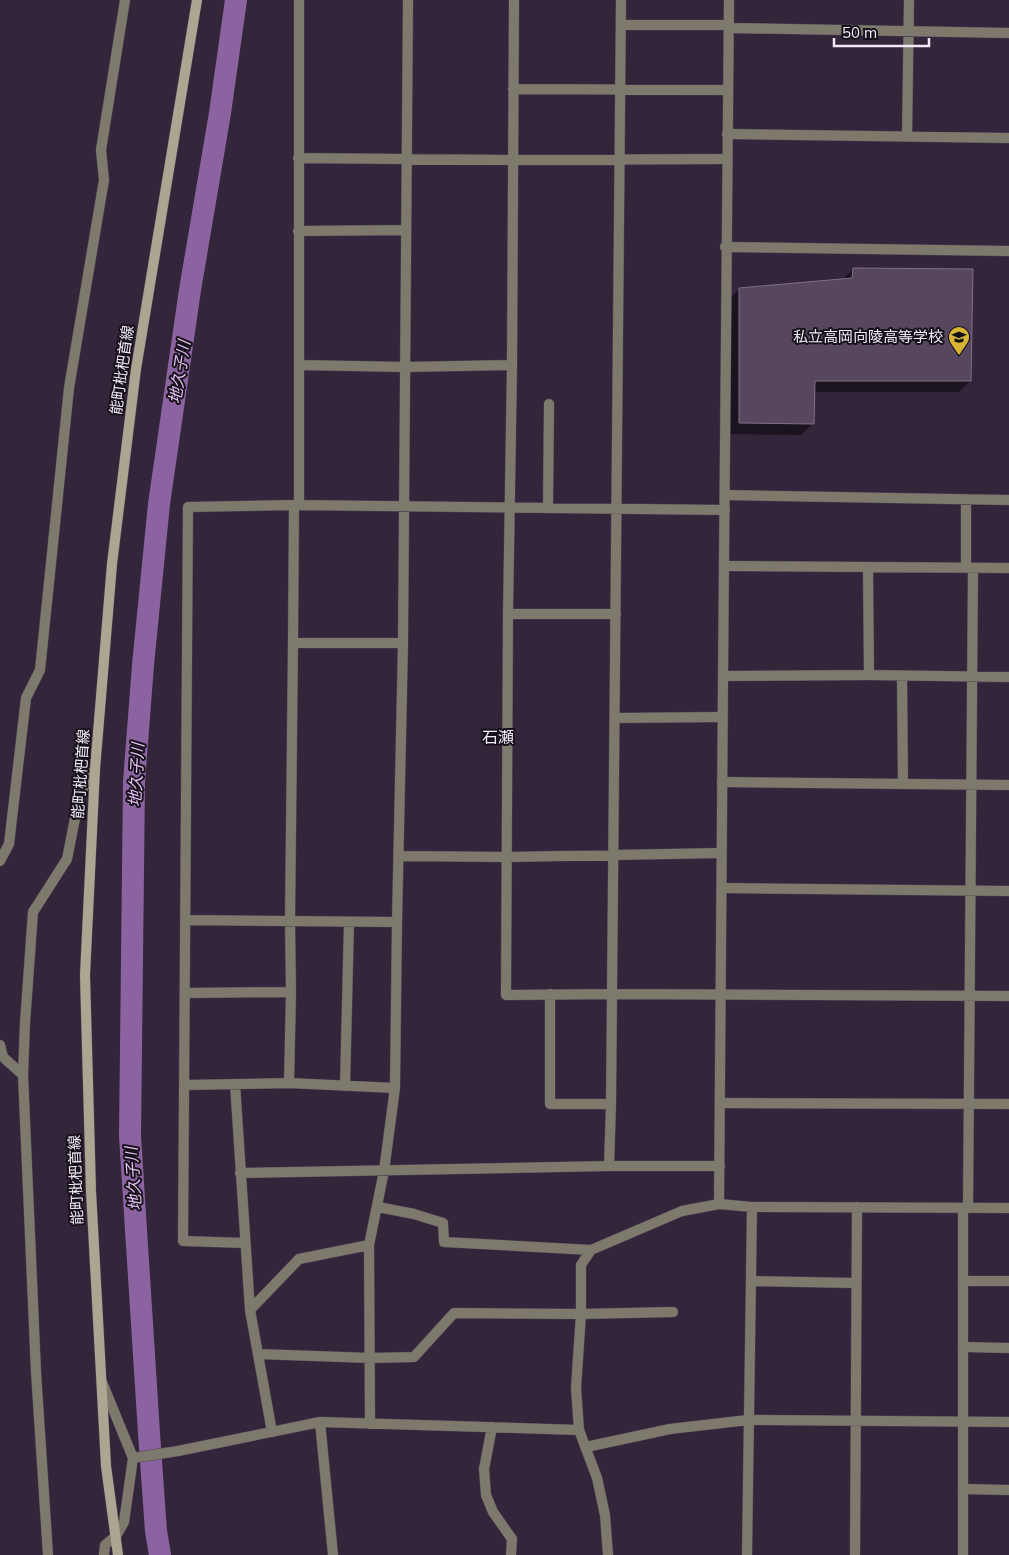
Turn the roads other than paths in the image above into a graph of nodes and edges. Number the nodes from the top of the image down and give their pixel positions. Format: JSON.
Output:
{"nodes":[{"id":1,"x":125,"y":0,"type":"edge"},
{"id":2,"x":197,"y":0,"type":"edge"},
{"id":3,"x":299,"y":0,"type":"edge"},
{"id":4,"x":408,"y":0,"type":"edge"},
{"id":5,"x":514,"y":0,"type":"edge"},
{"id":6,"x":621,"y":0,"type":"edge"},
{"id":7,"x":729,"y":0,"type":"edge"},
{"id":8,"x":909,"y":0,"type":"edge"},
{"id":9,"x":620,"y":24,"type":"junction"},
{"id":10,"x":729,"y":26,"type":"junction"},
{"id":11,"x":909,"y":31,"type":"junction"},
{"id":12,"x":1009,"y":33,"type":"edge"},
{"id":13,"x":513,"y":89,"type":"junction"},
{"id":14,"x":620,"y":89,"type":"junction"},
{"id":15,"x":728,"y":90,"type":"junction"},
{"id":16,"x":727,"y":134,"type":"junction"},
{"id":17,"x":908,"y":137,"type":"junction"},
{"id":18,"x":1009,"y":138,"type":"edge"},
{"id":19,"x":298,"y":158,"type":"junction"},
{"id":20,"x":406,"y":158,"type":"junction"},
{"id":21,"x":619,"y":159,"type":"junction"},
{"id":22,"x":727,"y":159,"type":"junction"},
{"id":23,"x":512,"y":160,"type":"junction"},
{"id":24,"x":298,"y":230,"type":"junction"},
{"id":25,"x":406,"y":230,"type":"junction"},
{"id":26,"x":725,"y":247,"type":"junction"},
{"id":27,"x":1009,"y":251,"type":"edge"},
{"id":28,"x":298,"y":365,"type":"junction"},
{"id":29,"x":512,"y":365,"type":"junction"},
{"id":30,"x":405,"y":367,"type":"junction"},
{"id":31,"x":549,"y":404,"type":"dead end"},
{"id":32,"x":726,"y":495,"type":"junction"},
{"id":33,"x":966,"y":500,"type":"junction"},
{"id":34,"x":1009,"y":500,"type":"edge"},
{"id":35,"x":297,"y":505,"type":"junction"},
{"id":36,"x":404,"y":508,"type":"junction"},
{"id":37,"x":510,"y":508,"type":"junction"},
{"id":38,"x":548,"y":508,"type":"junction"},
{"id":39,"x":618,"y":508,"type":"junction"},
{"id":40,"x":725,"y":510,"type":"junction"},
{"id":41,"x":724,"y":566,"type":"junction"},
{"id":42,"x":868,"y":568,"type":"junction"},
{"id":43,"x":969,"y":568,"type":"junction"},
{"id":44,"x":1009,"y":568,"type":"edge"},
{"id":45,"x":508,"y":614,"type":"junction"},
{"id":46,"x":616,"y":614,"type":"junction"},
{"id":47,"x":293,"y":643,"type":"junction"},
{"id":48,"x":403,"y":643,"type":"junction"},
{"id":49,"x":869,"y":675,"type":"junction"},
{"id":50,"x":723,"y":676,"type":"junction"},
{"id":51,"x":902,"y":676,"type":"junction"},
{"id":52,"x":973,"y":676,"type":"junction"},
{"id":53,"x":1009,"y":677,"type":"edge"},
{"id":54,"x":722,"y":717,"type":"junction"},
{"id":55,"x":615,"y":718,"type":"junction"},
{"id":56,"x":95,"y":769,"type":"junction"},
{"id":57,"x":722,"y":782,"type":"junction"},
{"id":58,"x":903,"y":784,"type":"junction"},
{"id":59,"x":970,"y":785,"type":"junction"},
{"id":60,"x":1009,"y":785,"type":"edge"},
{"id":61,"x":721,"y":853,"type":"junction"},
{"id":62,"x":614,"y":855,"type":"junction"},
{"id":63,"x":399,"y":856,"type":"junction"},
{"id":64,"x":508,"y":857,"type":"junction"},
{"id":65,"x":0,"y":861,"type":"edge"},
{"id":66,"x":722,"y":888,"type":"junction"},
{"id":67,"x":970,"y":891,"type":"junction"},
{"id":68,"x":1009,"y":892,"type":"edge"},
{"id":69,"x":185,"y":920,"type":"junction"},
{"id":70,"x":290,"y":921,"type":"junction"},
{"id":71,"x":349,"y":922,"type":"junction"},
{"id":72,"x":397,"y":922,"type":"junction"},
{"id":73,"x":291,"y":992,"type":"junction"},
{"id":74,"x":185,"y":993,"type":"junction"},
{"id":75,"x":550,"y":994,"type":"junction"},
{"id":76,"x":612,"y":994,"type":"junction"},
{"id":77,"x":721,"y":994,"type":"junction"},
{"id":78,"x":969,"y":996,"type":"junction"},
{"id":79,"x":1009,"y":996,"type":"edge"},
{"id":80,"x":0,"y":1045,"type":"edge"},
{"id":81,"x":23,"y":1075,"type":"junction"},
{"id":82,"x":289,"y":1083,"type":"junction"},
{"id":83,"x":235,"y":1084,"type":"junction"},
{"id":84,"x":184,"y":1085,"type":"junction"},
{"id":85,"x":345,"y":1086,"type":"junction"},
{"id":86,"x":395,"y":1088,"type":"junction"},
{"id":87,"x":720,"y":1103,"type":"junction"},
{"id":88,"x":612,"y":1104,"type":"junction"},
{"id":89,"x":968,"y":1104,"type":"junction"},
{"id":90,"x":1009,"y":1104,"type":"edge"},
{"id":91,"x":609,"y":1166,"type":"junction"},
{"id":92,"x":720,"y":1166,"type":"junction"},
{"id":93,"x":384,"y":1171,"type":"junction"},
{"id":94,"x":240,"y":1173,"type":"junction"},
{"id":95,"x":719,"y":1204,"type":"junction"},
{"id":96,"x":378,"y":1207,"type":"junction"},
{"id":97,"x":752,"y":1207,"type":"junction"},
{"id":98,"x":857,"y":1207,"type":"junction"},
{"id":99,"x":1009,"y":1208,"type":"edge"},
{"id":100,"x":966,"y":1209,"type":"junction"},
{"id":101,"x":245,"y":1243,"type":"junction"},
{"id":102,"x":370,"y":1245,"type":"junction"},
{"id":103,"x":591,"y":1250,"type":"junction"},
{"id":104,"x":751,"y":1281,"type":"junction"},
{"id":105,"x":963,"y":1281,"type":"junction"},
{"id":106,"x":1009,"y":1281,"type":"edge"},
{"id":107,"x":856,"y":1282,"type":"junction"},
{"id":108,"x":250,"y":1310,"type":"junction"},
{"id":109,"x":673,"y":1312,"type":"dead end"},
{"id":110,"x":581,"y":1314,"type":"junction"},
{"id":111,"x":963,"y":1347,"type":"junction"},
{"id":112,"x":1009,"y":1348,"type":"edge"},
{"id":113,"x":258,"y":1354,"type":"junction"},
{"id":114,"x":370,"y":1358,"type":"junction"},
{"id":115,"x":100,"y":1376,"type":"junction"},
{"id":116,"x":748,"y":1420,"type":"junction"},
{"id":117,"x":855,"y":1420,"type":"junction"},
{"id":118,"x":963,"y":1420,"type":"junction"},
{"id":119,"x":320,"y":1422,"type":"junction"},
{"id":120,"x":1009,"y":1422,"type":"edge"},
{"id":121,"x":370,"y":1424,"type":"junction"},
{"id":122,"x":492,"y":1427,"type":"junction"},
{"id":123,"x":579,"y":1430,"type":"junction"},
{"id":124,"x":272,"y":1432,"type":"junction"},
{"id":125,"x":586,"y":1447,"type":"junction"},
{"id":126,"x":133,"y":1458,"type":"junction"},
{"id":127,"x":963,"y":1489,"type":"junction"},
{"id":128,"x":1009,"y":1490,"type":"edge"},
{"id":129,"x":116,"y":1536,"type":"junction"},
{"id":130,"x":48,"y":1555,"type":"edge"},
{"id":131,"x":104,"y":1555,"type":"edge"},
{"id":132,"x":118,"y":1555,"type":"edge"},
{"id":133,"x":333,"y":1555,"type":"edge"},
{"id":134,"x":511,"y":1555,"type":"edge"},
{"id":135,"x":608,"y":1555,"type":"edge"},
{"id":136,"x":747,"y":1555,"type":"edge"},
{"id":137,"x":855,"y":1555,"type":"edge"},
{"id":138,"x":963,"y":1555,"type":"edge"}],
"edges":[{"from":1,"to":65,"type":"street"},
{"from":2,"to":56,"type":"main road","name":"能町枇杷首線"},
{"from":3,"to":19,"type":"street"},
{"from":4,"to":20,"type":"street"},
{"from":5,"to":13,"type":"street"},
{"from":6,"to":9,"type":"street"},
{"from":7,"to":10,"type":"street"},
{"from":8,"to":11,"type":"street"},
{"from":9,"to":10,"type":"street"},
{"from":9,"to":14,"type":"street"},
{"from":10,"to":11,"type":"street"},
{"from":10,"to":15,"type":"street"},
{"from":11,"to":12,"type":"street"},
{"from":11,"to":17,"type":"street"},
{"from":13,"to":14,"type":"street"},
{"from":13,"to":23,"type":"street"},
{"from":14,"to":15,"type":"street"},
{"from":14,"to":21,"type":"street"},
{"from":15,"to":16,"type":"street"},
{"from":16,"to":17,"type":"street"},
{"from":16,"to":22,"type":"street"},
{"from":17,"to":18,"type":"street"},
{"from":19,"to":20,"type":"street"},
{"from":19,"to":24,"type":"street"},
{"from":20,"to":23,"type":"street"},
{"from":20,"to":25,"type":"street"},
{"from":21,"to":22,"type":"street"},
{"from":21,"to":23,"type":"street"},
{"from":21,"to":39,"type":"street"},
{"from":22,"to":26,"type":"street"},
{"from":23,"to":29,"type":"street"},
{"from":24,"to":25,"type":"street"},
{"from":24,"to":28,"type":"street"},
{"from":25,"to":30,"type":"street"},
{"from":26,"to":27,"type":"street"},
{"from":26,"to":32,"type":"street"},
{"from":28,"to":30,"type":"street"},
{"from":28,"to":35,"type":"street"},
{"from":29,"to":30,"type":"street"},
{"from":29,"to":37,"type":"street"},
{"from":30,"to":36,"type":"street"},
{"from":31,"to":38,"type":"street"},
{"from":32,"to":33,"type":"street"},
{"from":32,"to":40,"type":"street"},
{"from":33,"to":34,"type":"street"},
{"from":33,"to":43,"type":"street"},
{"from":35,"to":36,"type":"street"},
{"from":35,"to":47,"type":"street"},
{"from":35,"to":69,"type":"street"},
{"from":36,"to":37,"type":"street"},
{"from":36,"to":48,"type":"street"},
{"from":37,"to":38,"type":"street"},
{"from":37,"to":45,"type":"street"},
{"from":38,"to":39,"type":"street"},
{"from":39,"to":40,"type":"street"},
{"from":39,"to":46,"type":"street"},
{"from":40,"to":41,"type":"street"},
{"from":41,"to":42,"type":"street"},
{"from":41,"to":50,"type":"street"},
{"from":42,"to":43,"type":"street"},
{"from":42,"to":49,"type":"street"},
{"from":43,"to":44,"type":"street"},
{"from":43,"to":52,"type":"street"},
{"from":45,"to":46,"type":"street"},
{"from":45,"to":64,"type":"street"},
{"from":46,"to":55,"type":"street"},
{"from":47,"to":48,"type":"street"},
{"from":47,"to":70,"type":"street"},
{"from":48,"to":63,"type":"street"},
{"from":49,"to":50,"type":"street"},
{"from":49,"to":51,"type":"street"},
{"from":50,"to":54,"type":"street"},
{"from":51,"to":52,"type":"street"},
{"from":51,"to":58,"type":"street"},
{"from":52,"to":53,"type":"street"},
{"from":52,"to":59,"type":"street"},
{"from":54,"to":55,"type":"street"},
{"from":54,"to":57,"type":"street"},
{"from":55,"to":62,"type":"street"},
{"from":56,"to":81,"type":"street"},
{"from":56,"to":115,"type":"main road","name":"能町枇杷首線"},
{"from":57,"to":58,"type":"street"},
{"from":57,"to":61,"type":"street"},
{"from":58,"to":59,"type":"street"},
{"from":59,"to":60,"type":"street"},
{"from":59,"to":67,"type":"street"},
{"from":61,"to":62,"type":"street"},
{"from":61,"to":66,"type":"street"},
{"from":62,"to":64,"type":"street"},
{"from":62,"to":76,"type":"street"},
{"from":63,"to":64,"type":"street"},
{"from":63,"to":72,"type":"street"},
{"from":64,"to":75,"type":"street"},
{"from":66,"to":67,"type":"street"},
{"from":66,"to":77,"type":"street"},
{"from":67,"to":68,"type":"street"},
{"from":67,"to":78,"type":"street"},
{"from":69,"to":70,"type":"street"},
{"from":69,"to":74,"type":"street"},
{"from":70,"to":71,"type":"street"},
{"from":70,"to":73,"type":"street"},
{"from":71,"to":72,"type":"street"},
{"from":71,"to":85,"type":"street"},
{"from":72,"to":86,"type":"street"},
{"from":73,"to":74,"type":"street"},
{"from":73,"to":82,"type":"street"},
{"from":74,"to":84,"type":"street"},
{"from":75,"to":76,"type":"street"},
{"from":75,"to":88,"type":"street"},
{"from":76,"to":77,"type":"street"},
{"from":76,"to":88,"type":"street"},
{"from":77,"to":78,"type":"street"},
{"from":77,"to":87,"type":"street"},
{"from":78,"to":79,"type":"street"},
{"from":78,"to":89,"type":"street"},
{"from":80,"to":81,"type":"street"},
{"from":81,"to":130,"type":"street"},
{"from":82,"to":83,"type":"street"},
{"from":82,"to":85,"type":"street"},
{"from":83,"to":84,"type":"street"},
{"from":83,"to":94,"type":"street"},
{"from":84,"to":101,"type":"street"},
{"from":85,"to":86,"type":"street"},
{"from":86,"to":93,"type":"street"},
{"from":87,"to":89,"type":"street"},
{"from":87,"to":92,"type":"street"},
{"from":88,"to":91,"type":"street"},
{"from":89,"to":90,"type":"street"},
{"from":89,"to":100,"type":"street"},
{"from":91,"to":92,"type":"street"},
{"from":91,"to":93,"type":"street"},
{"from":92,"to":95,"type":"street"},
{"from":93,"to":94,"type":"street"},
{"from":93,"to":96,"type":"street"},
{"from":94,"to":101,"type":"street"},
{"from":95,"to":97,"type":"street"},
{"from":95,"to":103,"type":"street"},
{"from":96,"to":102,"type":"street"},
{"from":96,"to":103,"type":"street"},
{"from":97,"to":98,"type":"street"},
{"from":97,"to":104,"type":"street"},
{"from":98,"to":100,"type":"street"},
{"from":98,"to":107,"type":"street"},
{"from":99,"to":100,"type":"street"},
{"from":100,"to":105,"type":"street"},
{"from":101,"to":108,"type":"street"},
{"from":102,"to":108,"type":"street"},
{"from":102,"to":114,"type":"street"},
{"from":103,"to":110,"type":"street"},
{"from":104,"to":107,"type":"street"},
{"from":104,"to":116,"type":"street"},
{"from":105,"to":106,"type":"street"},
{"from":105,"to":111,"type":"street"},
{"from":107,"to":117,"type":"street"},
{"from":108,"to":113,"type":"street"},
{"from":109,"to":110,"type":"street"},
{"from":110,"to":114,"type":"street"},
{"from":110,"to":123,"type":"street"},
{"from":111,"to":112,"type":"street"},
{"from":111,"to":118,"type":"street"},
{"from":113,"to":114,"type":"street"},
{"from":113,"to":124,"type":"street"},
{"from":114,"to":121,"type":"street"},
{"from":115,"to":126,"type":"street"},
{"from":115,"to":129,"type":"main road","name":"能町枇杷首線"},
{"from":116,"to":117,"type":"street"},
{"from":116,"to":125,"type":"street"},
{"from":116,"to":136,"type":"street"},
{"from":117,"to":118,"type":"street"},
{"from":117,"to":137,"type":"street"},
{"from":118,"to":120,"type":"street"},
{"from":118,"to":127,"type":"street"},
{"from":119,"to":121,"type":"street"},
{"from":119,"to":124,"type":"street"},
{"from":119,"to":133,"type":"street"},
{"from":121,"to":122,"type":"street"},
{"from":122,"to":123,"type":"street"},
{"from":122,"to":134,"type":"street"},
{"from":123,"to":125,"type":"street"},
{"from":124,"to":126,"type":"street"},
{"from":125,"to":135,"type":"street"},
{"from":126,"to":129,"type":"street"},
{"from":127,"to":128,"type":"street"},
{"from":127,"to":138,"type":"street"},
{"from":129,"to":131,"type":"street"},
{"from":129,"to":132,"type":"main road","name":"能町枇杷首線"}]}
